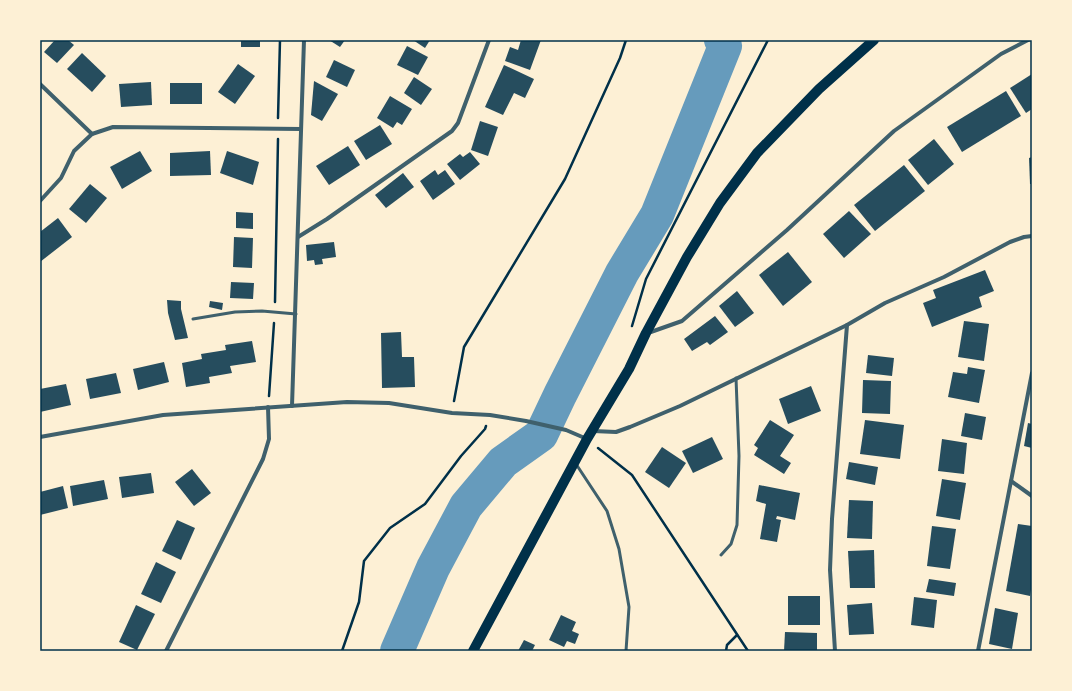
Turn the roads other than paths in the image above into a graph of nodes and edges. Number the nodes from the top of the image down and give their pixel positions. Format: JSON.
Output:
{"nodes":[{"id":1,"x":304,"y":40,"type":"edge"},
{"id":2,"x":489,"y":40,"type":"edge"},
{"id":3,"x":874,"y":40,"type":"edge"},
{"id":4,"x":1028,"y":40,"type":"edge"},
{"id":5,"x":40,"y":84,"type":"edge"},
{"id":6,"x":301,"y":129,"type":"junction"},
{"id":7,"x":92,"y":134,"type":"junction"},
{"id":8,"x":40,"y":201,"type":"edge"},
{"id":9,"x":1032,"y":236,"type":"edge"},
{"id":10,"x":298,"y":237,"type":"junction"},
{"id":11,"x":296,"y":314,"type":"junction"},
{"id":12,"x":193,"y":318,"type":"dead end"},
{"id":13,"x":847,"y":325,"type":"junction"},
{"id":14,"x":646,"y":333,"type":"junction"},
{"id":15,"x":1032,"y":373,"type":"edge"},
{"id":16,"x":736,"y":378,"type":"junction"},
{"id":17,"x":292,"y":406,"type":"junction"},
{"id":18,"x":268,"y":407,"type":"junction"},
{"id":19,"x":593,"y":431,"type":"junction"},
{"id":20,"x":40,"y":437,"type":"edge"},
{"id":21,"x":587,"y":439,"type":"junction"},
{"id":22,"x":575,"y":463,"type":"junction"},
{"id":23,"x":1011,"y":481,"type":"junction"},
{"id":24,"x":1032,"y":496,"type":"edge"},
{"id":25,"x":721,"y":555,"type":"dead end"},
{"id":26,"x":166,"y":651,"type":"edge"},
{"id":27,"x":473,"y":651,"type":"edge"},
{"id":28,"x":626,"y":651,"type":"edge"},
{"id":29,"x":835,"y":651,"type":"edge"},
{"id":30,"x":978,"y":651,"type":"edge"}],
"edges":[{"from":1,"to":6,"type":"street"},
{"from":2,"to":10,"type":"street"},
{"from":3,"to":14,"type":"main road"},
{"from":4,"to":14,"type":"street"},
{"from":5,"to":7,"type":"street"},
{"from":6,"to":7,"type":"street"},
{"from":6,"to":10,"type":"street"},
{"from":7,"to":8,"type":"street"},
{"from":9,"to":13,"type":"street"},
{"from":10,"to":11,"type":"street"},
{"from":11,"to":12,"type":"lane"},
{"from":11,"to":17,"type":"street"},
{"from":13,"to":16,"type":"street"},
{"from":13,"to":29,"type":"street"},
{"from":14,"to":19,"type":"main road"},
{"from":15,"to":23,"type":"street"},
{"from":16,"to":19,"type":"street"},
{"from":16,"to":25,"type":"lane"},
{"from":17,"to":18,"type":"street"},
{"from":17,"to":21,"type":"street"},
{"from":18,"to":20,"type":"street"},
{"from":18,"to":26,"type":"street"},
{"from":19,"to":21,"type":"main road"},
{"from":21,"to":22,"type":"main road"},
{"from":22,"to":27,"type":"main road"},
{"from":22,"to":28,"type":"lane"},
{"from":23,"to":24,"type":"street"},
{"from":23,"to":30,"type":"street"}]}
